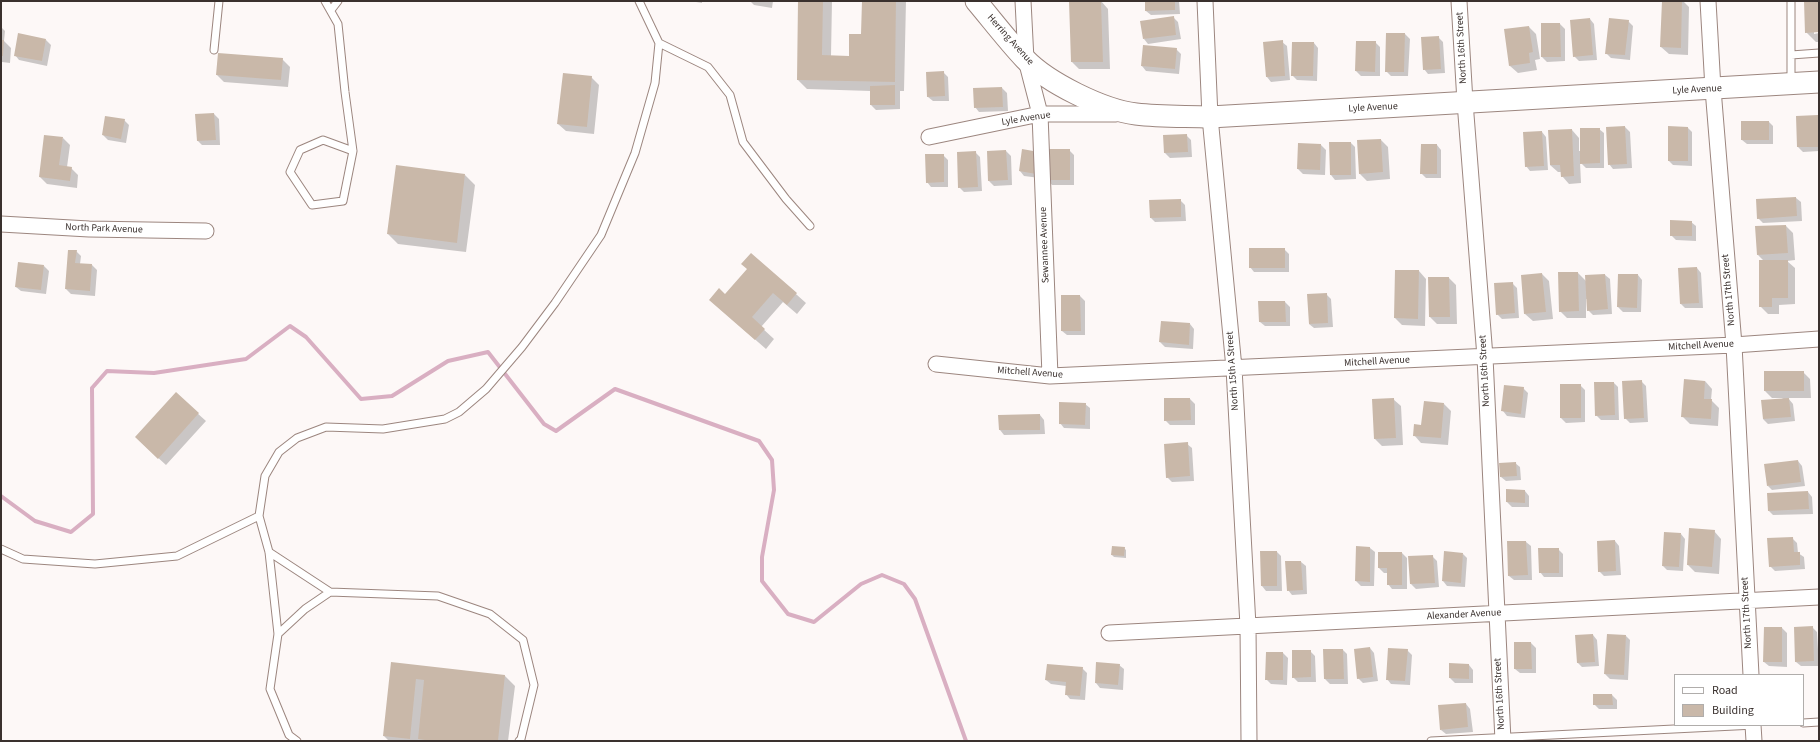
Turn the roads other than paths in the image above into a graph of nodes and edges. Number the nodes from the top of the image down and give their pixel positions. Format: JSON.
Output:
{"nodes":[{"id":1,"x":219,"y":1,"type":"edge"},
{"id":2,"x":326,"y":1,"type":"edge"},
{"id":3,"x":338,"y":1,"type":"edge"},
{"id":4,"x":638,"y":1,"type":"edge"},
{"id":5,"x":976,"y":1,"type":"edge"},
{"id":6,"x":1023,"y":1,"type":"edge"},
{"id":7,"x":1205,"y":1,"type":"edge"},
{"id":8,"x":1459,"y":1,"type":"edge"},
{"id":9,"x":1708,"y":1,"type":"edge"},
{"id":10,"x":1791,"y":1,"type":"edge"},
{"id":11,"x":331,"y":10,"type":"junction"},
{"id":12,"x":659,"y":43,"type":"junction"},
{"id":13,"x":214,"y":50,"type":"dead end"},
{"id":14,"x":1819,"y":53,"type":"edge"},
{"id":15,"x":1791,"y":55,"type":"junction"},
{"id":16,"x":1026,"y":60,"type":"junction"},
{"id":17,"x":1819,"y":82,"type":"edge"},
{"id":18,"x":1791,"y":84,"type":"junction"},
{"id":19,"x":1713,"y":89,"type":"junction"},
{"id":20,"x":1465,"y":102,"type":"junction"},
{"id":21,"x":1040,"y":114,"type":"junction"},
{"id":22,"x":1135,"y":114,"type":"junction"},
{"id":23,"x":1210,"y":117,"type":"junction"},
{"id":24,"x":929,"y":137,"type":"dead end"},
{"id":25,"x":353,"y":151,"type":"junction"},
{"id":26,"x":1,"y":224,"type":"edge"},
{"id":27,"x":810,"y":226,"type":"dead end"},
{"id":28,"x":206,"y":231,"type":"dead end"},
{"id":29,"x":1819,"y":338,"type":"edge"},
{"id":30,"x":1734,"y":345,"type":"junction"},
{"id":31,"x":1485,"y":357,"type":"junction"},
{"id":32,"x":936,"y":364,"type":"dead end"},
{"id":33,"x":1234,"y":368,"type":"junction"},
{"id":34,"x":1050,"y":376,"type":"junction"},
{"id":35,"x":259,"y":516,"type":"junction"},
{"id":36,"x":1,"y":549,"type":"edge"},
{"id":37,"x":269,"y":552,"type":"junction"},
{"id":38,"x":330,"y":592,"type":"junction"},
{"id":39,"x":1819,"y":597,"type":"edge"},
{"id":40,"x":1747,"y":602,"type":"junction"},
{"id":41,"x":1496,"y":613,"type":"junction"},
{"id":42,"x":1248,"y":626,"type":"junction"},
{"id":43,"x":1109,"y":633,"type":"dead end"},
{"id":44,"x":278,"y":634,"type":"junction"},
{"id":45,"x":1751,"y":674,"type":"edge"},
{"id":46,"x":1819,"y":722,"type":"edge"},
{"id":47,"x":1804,"y":723,"type":"edge"},
{"id":48,"x":1736,"y":726,"type":"edge"},
{"id":49,"x":1754,"y":726,"type":"edge"},
{"id":50,"x":1502,"y":739,"type":"edge"},
{"id":51,"x":297,"y":741,"type":"edge"},
{"id":52,"x":519,"y":741,"type":"edge"},
{"id":53,"x":1248,"y":741,"type":"edge"},
{"id":54,"x":1431,"y":741,"type":"edge"},
{"id":55,"x":1754,"y":741,"type":"edge"}],
"edges":[{"from":1,"to":13,"type":"lane"},
{"from":2,"to":11,"type":"lane"},
{"from":3,"to":11,"type":"lane"},
{"from":4,"to":12,"type":"lane"},
{"from":5,"to":16,"type":"main road","name":"Herring Avenue"},
{"from":6,"to":16,"type":"street","name":"Sewannee Avenue"},
{"from":7,"to":23,"type":"street","name":"North 15th A Street"},
{"from":8,"to":20,"type":"street","name":"North 16th Street"},
{"from":9,"to":19,"type":"street","name":"North 17th Street"},
{"from":10,"to":15,"type":"lane"},
{"from":11,"to":25,"type":"lane"},
{"from":12,"to":27,"type":"lane"},
{"from":12,"to":35,"type":"lane"},
{"from":14,"to":15,"type":"lane"},
{"from":15,"to":18,"type":"lane"},
{"from":16,"to":21,"type":"street","name":"Sewannee Avenue"},
{"from":16,"to":22,"type":"main road","name":"Herring Avenue"},
{"from":17,"to":18,"type":"main road","name":"Lyle Avenue"},
{"from":18,"to":19,"type":"main road","name":"Lyle Avenue"},
{"from":19,"to":20,"type":"main road","name":"Lyle Avenue"},
{"from":19,"to":30,"type":"street","name":"North 17th Street"},
{"from":20,"to":23,"type":"main road","name":"Lyle Avenue"},
{"from":20,"to":31,"type":"street","name":"North 16th Street"},
{"from":21,"to":22,"type":"street","name":"Lyle Avenue"},
{"from":21,"to":24,"type":"street","name":"Lyle Avenue"},
{"from":21,"to":34,"type":"street","name":"Sewannee Avenue"},
{"from":22,"to":23,"type":"main road","name":"Lyle Avenue"},
{"from":23,"to":33,"type":"street","name":"North 15th A Street"},
{"from":25,"to":25,"type":"lane"},
{"from":26,"to":28,"type":"street","name":"North Park Avenue"},
{"from":29,"to":30,"type":"street","name":"Mitchell Avenue"},
{"from":30,"to":31,"type":"street","name":"Mitchell Avenue"},
{"from":30,"to":40,"type":"street","name":"North 17th Street"},
{"from":31,"to":33,"type":"street","name":"Mitchell Avenue"},
{"from":31,"to":41,"type":"street","name":"North 16th Street"},
{"from":32,"to":34,"type":"street","name":"Mitchell Avenue"},
{"from":33,"to":34,"type":"street","name":"Mitchell Avenue"},
{"from":33,"to":42,"type":"street","name":"North 15th A Street"},
{"from":35,"to":36,"type":"lane"},
{"from":35,"to":37,"type":"lane"},
{"from":37,"to":38,"type":"lane"},
{"from":37,"to":44,"type":"lane"},
{"from":38,"to":44,"type":"lane"},
{"from":38,"to":52,"type":"lane"},
{"from":39,"to":40,"type":"street","name":"Alexander Avenue"},
{"from":40,"to":41,"type":"street","name":"Alexander Avenue"},
{"from":40,"to":45,"type":"street","name":"North 17th Street"},
{"from":41,"to":42,"type":"street","name":"Alexander Avenue"},
{"from":41,"to":50,"type":"street","name":"North 16th Street"},
{"from":42,"to":43,"type":"street","name":"Alexander Avenue"},
{"from":42,"to":53,"type":"street","name":"North 15th A Street"},
{"from":44,"to":51,"type":"lane"},
{"from":46,"to":47,"type":"lane"},
{"from":48,"to":50,"type":"lane"},
{"from":49,"to":55,"type":"street"},
{"from":50,"to":54,"type":"lane"}]}
